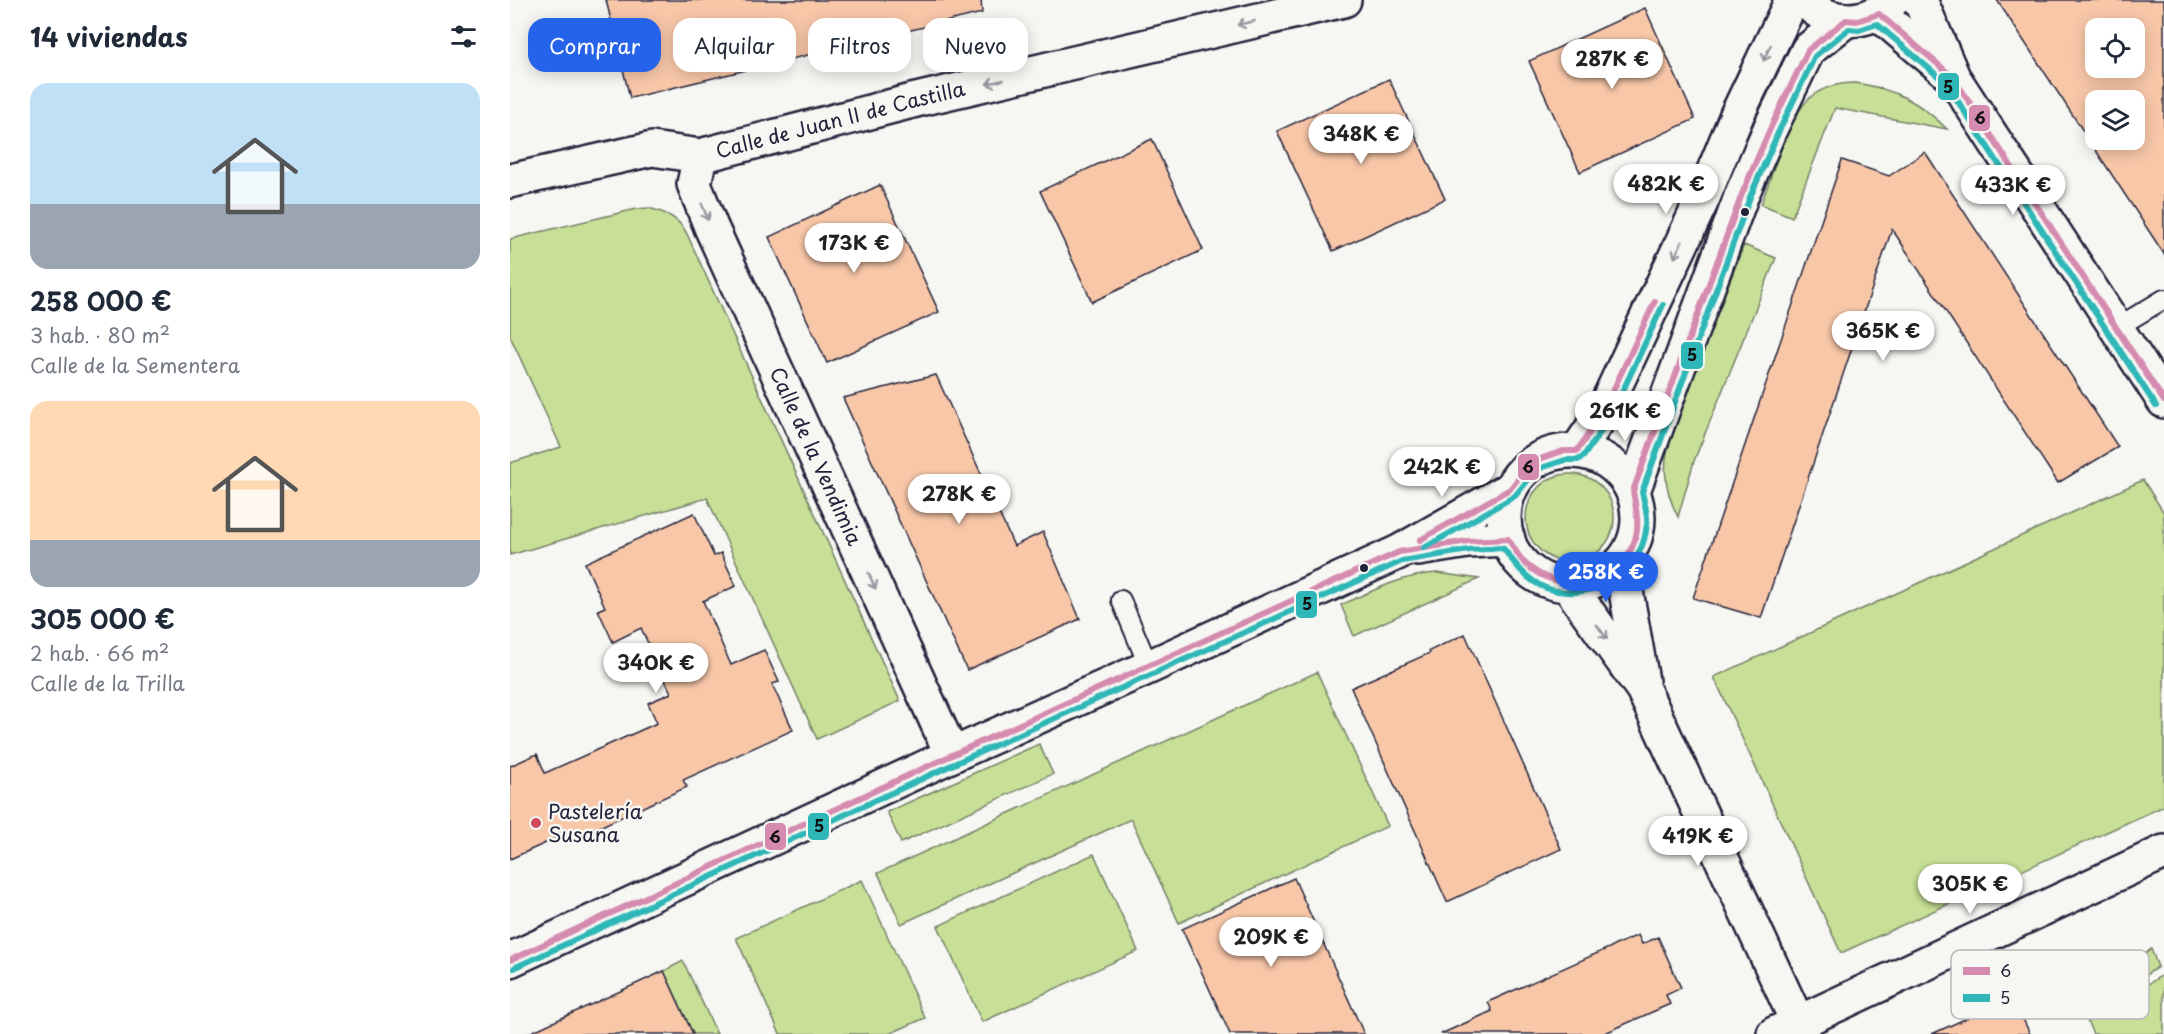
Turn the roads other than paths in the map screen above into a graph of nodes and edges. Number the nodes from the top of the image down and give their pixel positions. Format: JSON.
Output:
{"nodes":[{"id":1,"x":1344,"y":0,"type":"edge"},
{"id":2,"x":1792,"y":0,"type":"edge"},
{"id":3,"x":1806,"y":0,"type":"edge"},
{"id":4,"x":1920,"y":0,"type":"edge"},
{"id":5,"x":1886,"y":7,"type":"edge"},
{"id":6,"x":1846,"y":20,"type":"junction"},
{"id":7,"x":1953,"y":77,"type":"junction"},
{"id":8,"x":700,"y":156,"type":"junction"},
{"id":9,"x":510,"y":180,"type":"edge"},
{"id":10,"x":2164,"y":299,"type":"edge"},
{"id":11,"x":2116,"y":328,"type":"junction"},
{"id":12,"x":2164,"y":401,"type":"edge"},
{"id":13,"x":1576,"y":451,"type":"junction"},
{"id":14,"x":1510,"y":489,"type":"junction"},
{"id":15,"x":1633,"y":490,"type":"junction"},
{"id":16,"x":1508,"y":539,"type":"junction"},
{"id":17,"x":1399,"y":552,"type":"junction"},
{"id":18,"x":1621,"y":564,"type":"junction"},
{"id":19,"x":1568,"y":585,"type":"junction"},
{"id":20,"x":1121,"y":600,"type":"dead end"},
{"id":21,"x":1149,"y":667,"type":"junction"},
{"id":22,"x":1643,"y":689,"type":"junction"},
{"id":23,"x":952,"y":754,"type":"junction"},
{"id":24,"x":2164,"y":852,"type":"edge"},
{"id":25,"x":1959,"y":950,"type":"edge"},
{"id":26,"x":1951,"y":954,"type":"edge"},
{"id":27,"x":510,"y":960,"type":"edge"},
{"id":28,"x":1792,"y":1030,"type":"edge"}],
"edges":[{"from":1,"to":8,"type":"street","name":"Calle de Juan II de Castilla","one_way":true},
{"from":2,"to":13,"type":"street","one_way":true},
{"from":3,"to":6,"type":"street"},
{"from":4,"to":7,"type":"street"},
{"from":5,"to":6,"type":"street"},
{"from":5,"to":7,"type":"street"},
{"from":6,"to":15,"type":"street"},
{"from":7,"to":11,"type":"street"},
{"from":8,"to":9,"type":"street","name":"Calle de Juan II de Castilla"},
{"from":8,"to":23,"type":"street","name":"Calle de la Vendimia","one_way":true},
{"from":10,"to":11,"type":"lane"},
{"from":11,"to":12,"type":"street"},
{"from":13,"to":14,"type":"street"},
{"from":13,"to":15,"type":"street"},
{"from":14,"to":16,"type":"street"},
{"from":14,"to":17,"type":"street"},
{"from":15,"to":18,"type":"street"},
{"from":16,"to":17,"type":"street"},
{"from":16,"to":19,"type":"street"},
{"from":17,"to":21,"type":"street"},
{"from":18,"to":19,"type":"street"},
{"from":18,"to":22,"type":"street"},
{"from":19,"to":22,"type":"street","one_way":true},
{"from":20,"to":21,"type":"lane"},
{"from":21,"to":23,"type":"street"},
{"from":22,"to":28,"type":"street"},
{"from":23,"to":27,"type":"street"},
{"from":24,"to":25,"type":"street"},
{"from":26,"to":28,"type":"street"}]}
